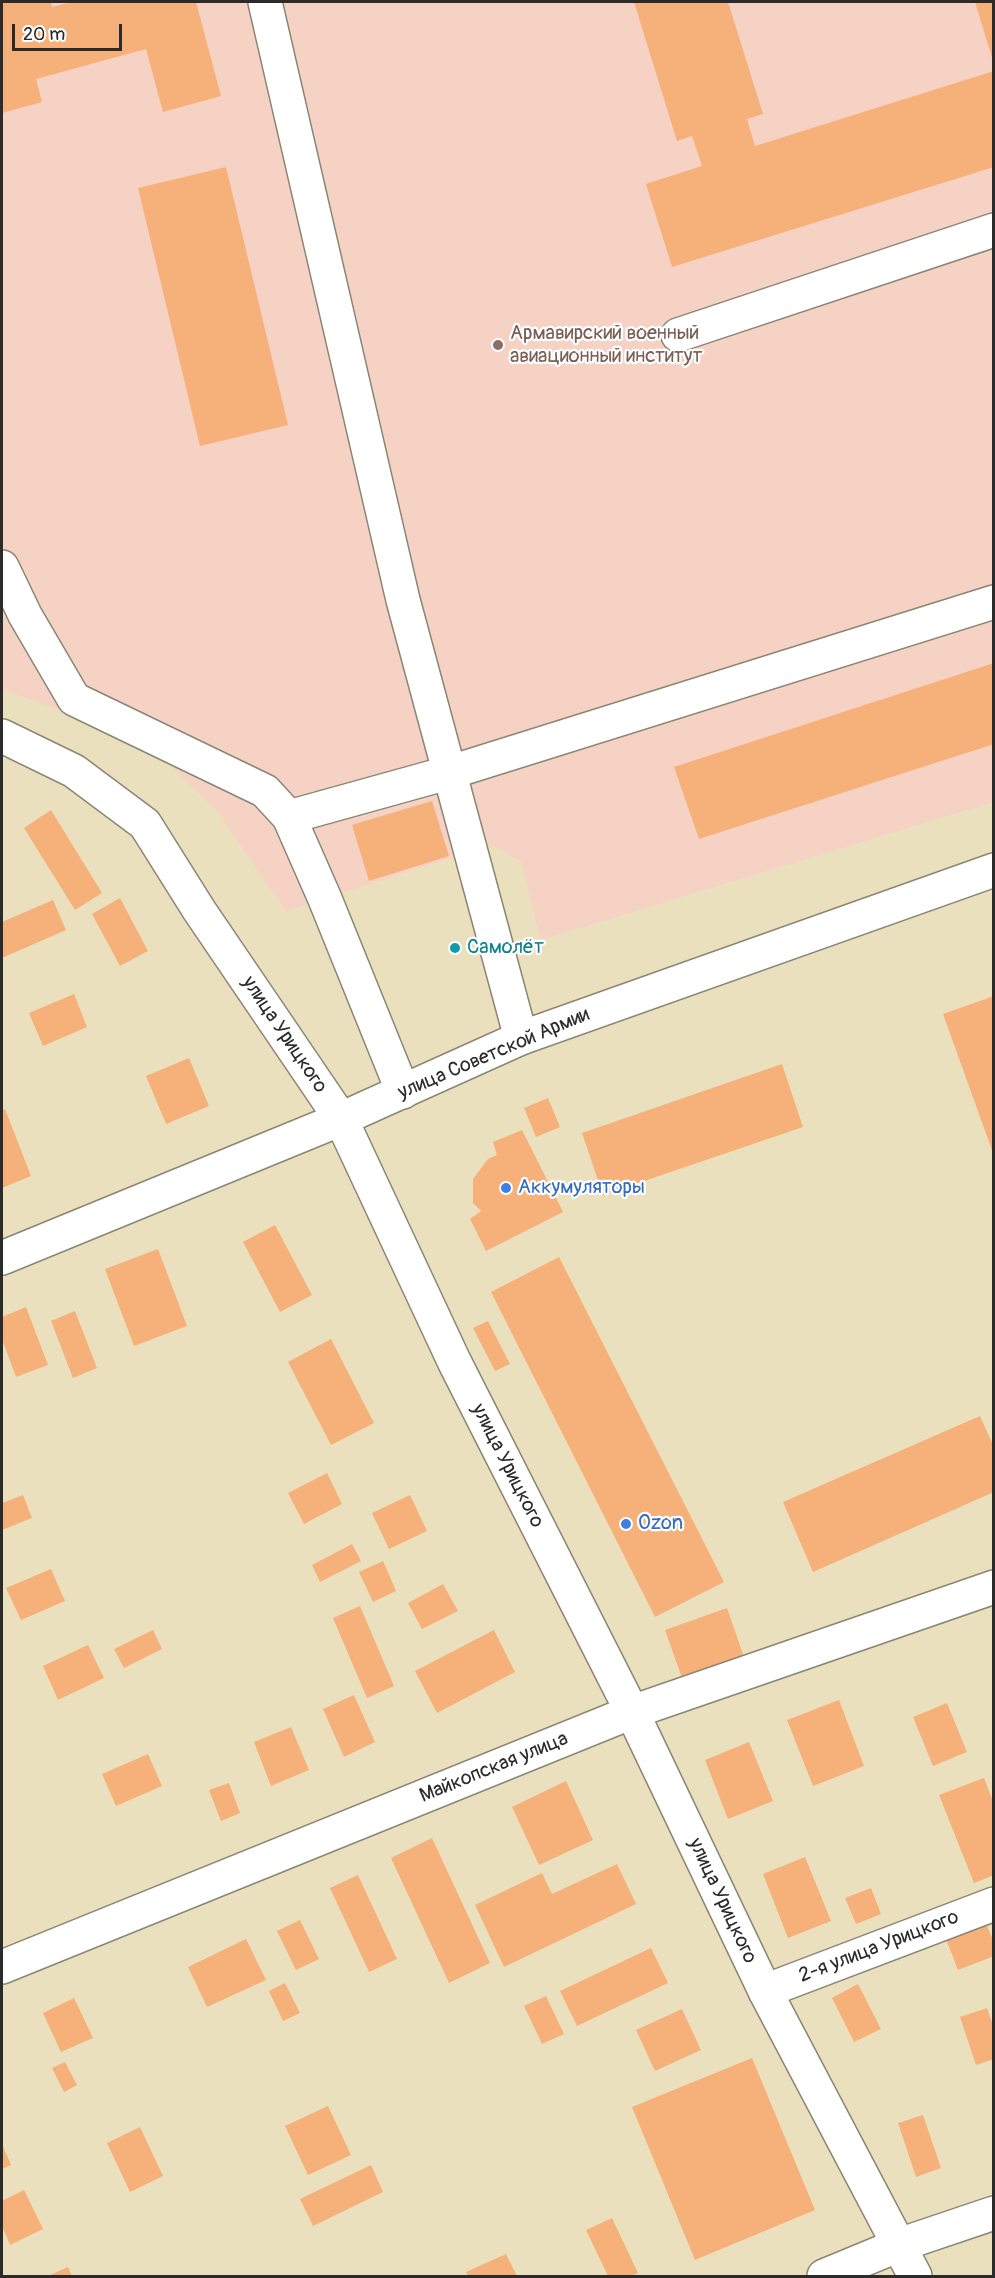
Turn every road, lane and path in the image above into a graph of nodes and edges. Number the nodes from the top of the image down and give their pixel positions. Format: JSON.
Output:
{"nodes":[{"id":1,"x":265,"y":2,"type":"edge"},
{"id":2,"x":993,"y":230,"type":"edge"},
{"id":3,"x":678,"y":335,"type":"dead end"},
{"id":4,"x":2,"y":567,"type":"edge"},
{"id":5,"x":993,"y":602,"type":"edge"},
{"id":6,"x":2,"y":736,"type":"edge"},
{"id":7,"x":451,"y":772,"type":"junction"},
{"id":8,"x":289,"y":817,"type":"junction"},
{"id":9,"x":993,"y":870,"type":"edge"},
{"id":10,"x":521,"y":1038,"type":"junction"},
{"id":11,"x":403,"y":1092,"type":"junction"},
{"id":12,"x":341,"y":1119,"type":"junction"},
{"id":13,"x":2,"y":1258,"type":"edge"},
{"id":14,"x":993,"y":1587,"type":"edge"},
{"id":15,"x":632,"y":1712,"type":"junction"},
{"id":16,"x":993,"y":1904,"type":"edge"},
{"id":17,"x":2,"y":1967,"type":"edge"},
{"id":18,"x":765,"y":1990,"type":"junction"},
{"id":19,"x":993,"y":2213,"type":"edge"},
{"id":20,"x":899,"y":2245,"type":"junction"},
{"id":21,"x":824,"y":2277,"type":"edge"},
{"id":22,"x":915,"y":2277,"type":"edge"}],
"edges":[{"from":1,"to":7,"type":"main road"},
{"from":2,"to":3,"type":"main road"},
{"from":4,"to":8,"type":"main road"},
{"from":5,"to":7,"type":"main road"},
{"from":6,"to":12,"type":"main road","name":"улица Урицкого"},
{"from":7,"to":8,"type":"main road"},
{"from":7,"to":10,"type":"main road"},
{"from":8,"to":11,"type":"main road"},
{"from":9,"to":10,"type":"main road","name":"улица Советской Армии"},
{"from":10,"to":11,"type":"main road","name":"улица Советской Армии"},
{"from":11,"to":12,"type":"main road","name":"улица Советской Армии"},
{"from":12,"to":13,"type":"main road","name":"улица Советской Армии"},
{"from":12,"to":15,"type":"main road","name":"улица Урицкого"},
{"from":14,"to":15,"type":"main road","name":"Майкопская улица"},
{"from":15,"to":17,"type":"main road","name":"Майкопская улица"},
{"from":15,"to":18,"type":"main road","name":"улица Урицкого"},
{"from":16,"to":18,"type":"main road","name":"2-я улица Урицкого"},
{"from":18,"to":20,"type":"main road","name":"улица Урицкого"},
{"from":19,"to":20,"type":"main road"},
{"from":20,"to":21,"type":"main road"},
{"from":20,"to":22,"type":"main road","name":"улица Урицкого"}]}
